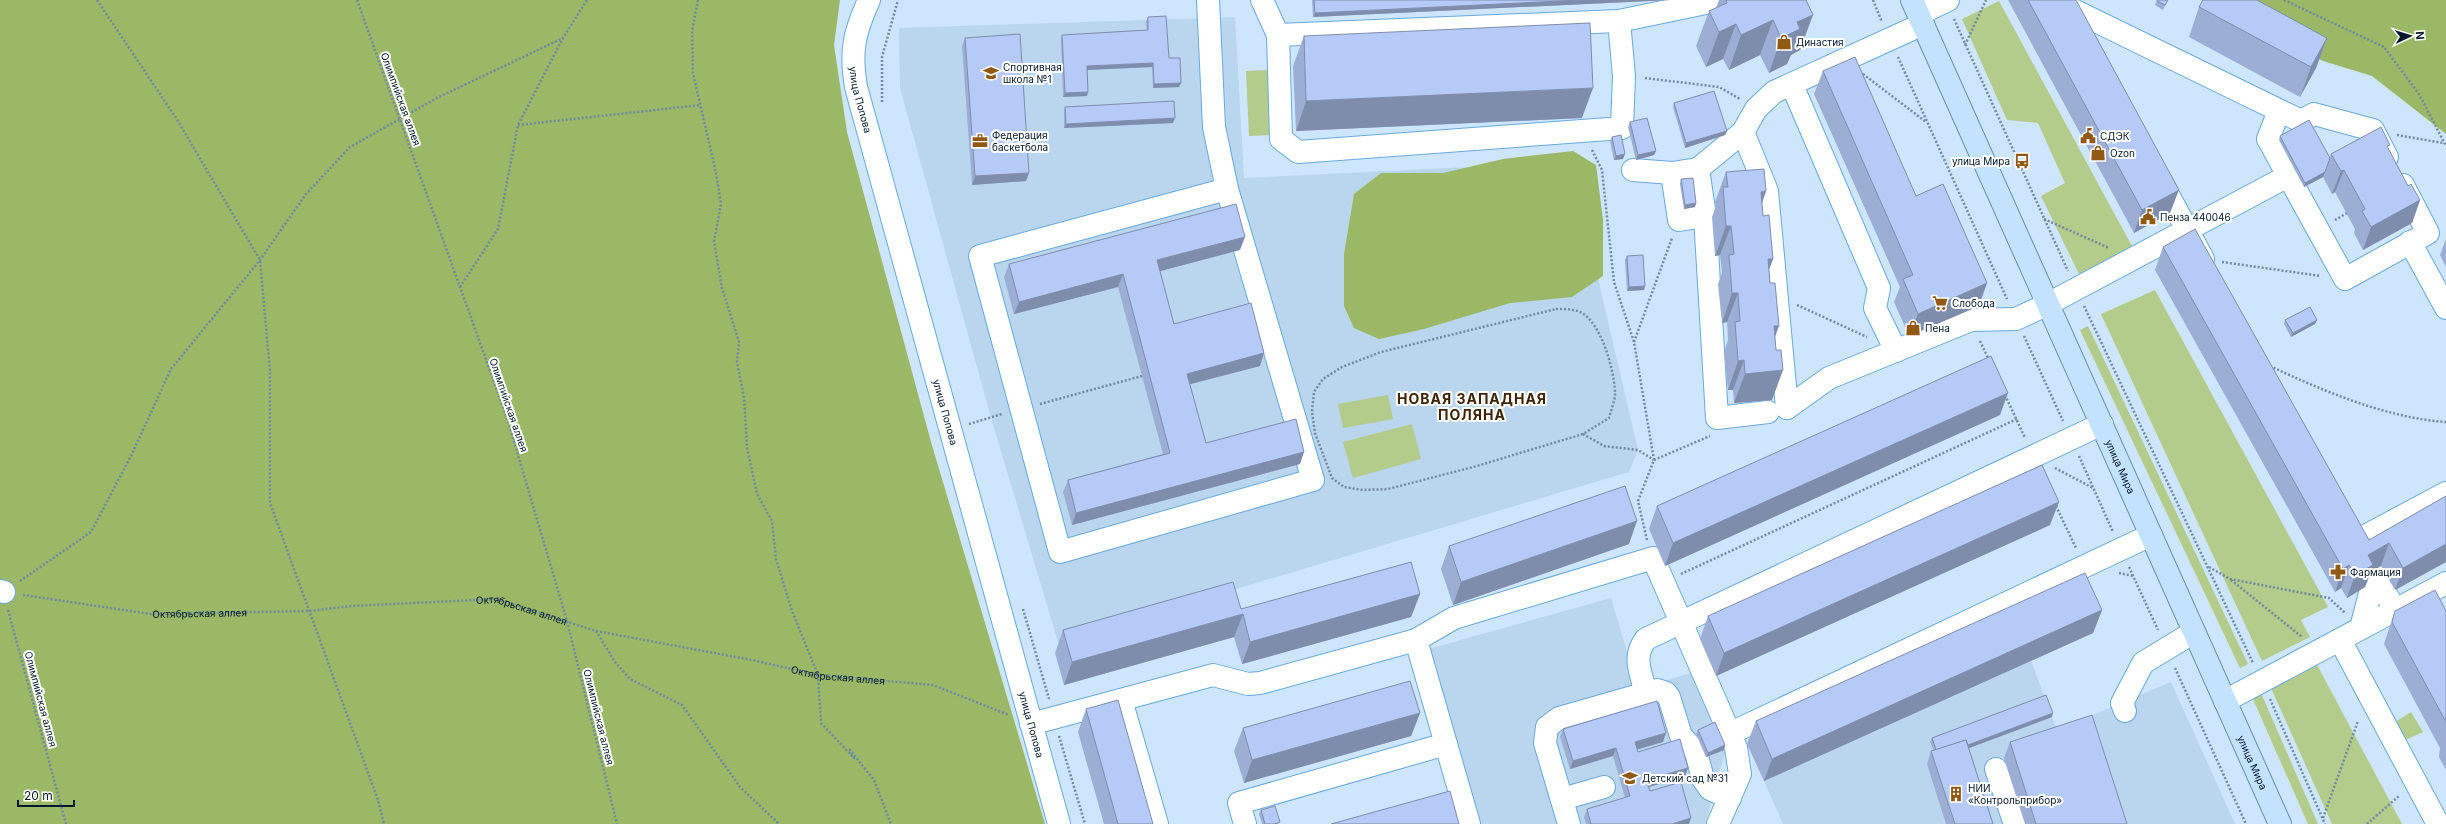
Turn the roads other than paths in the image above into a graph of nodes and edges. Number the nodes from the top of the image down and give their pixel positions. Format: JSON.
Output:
{"nodes":[{"id":1,"x":869,"y":0,"type":"edge"},
{"id":2,"x":1208,"y":0,"type":"edge"},
{"id":3,"x":1262,"y":0,"type":"edge"},
{"id":4,"x":1720,"y":0,"type":"edge"},
{"id":5,"x":1947,"y":1,"type":"edge"},
{"id":6,"x":2063,"y":3,"type":"edge"},
{"id":7,"x":1918,"y":13,"type":"edge"},
{"id":8,"x":1619,"y":21,"type":"junction"},
{"id":9,"x":2080,"y":34,"type":"edge"},
{"id":10,"x":1278,"y":35,"type":"junction"},
{"id":11,"x":1792,"y":85,"type":"junction"},
{"id":12,"x":2279,"y":111,"type":"junction"},
{"id":13,"x":1743,"y":132,"type":"junction"},
{"id":14,"x":2149,"y":160,"type":"edge"},
{"id":15,"x":1698,"y":169,"type":"junction"},
{"id":16,"x":1633,"y":170,"type":"dead end"},
{"id":17,"x":1672,"y":174,"type":"junction"},
{"id":18,"x":2288,"y":176,"type":"junction"},
{"id":19,"x":1227,"y":190,"type":"junction"},
{"id":20,"x":1705,"y":216,"type":"junction"},
{"id":21,"x":2187,"y":230,"type":"junction"},
{"id":22,"x":2410,"y":242,"type":"junction"},
{"id":23,"x":2207,"y":266,"type":"edge"},
{"id":24,"x":2048,"y":304,"type":"junction"},
{"id":25,"x":2446,"y":308,"type":"edge"},
{"id":26,"x":1896,"y":351,"type":"junction"},
{"id":27,"x":1768,"y":412,"type":"dead end"},
{"id":28,"x":2102,"y":424,"type":"junction"},
{"id":29,"x":2446,"y":493,"type":"edge"},
{"id":30,"x":2346,"y":522,"type":"edge"},
{"id":31,"x":2151,"y":535,"type":"junction"},
{"id":32,"x":2356,"y":541,"type":"junction"},
{"id":33,"x":2375,"y":574,"type":"junction"},
{"id":34,"x":2446,"y":583,"type":"edge"},
{"id":35,"x":2395,"y":610,"type":"junction"},
{"id":36,"x":1682,"y":622,"type":"junction"},
{"id":37,"x":2362,"y":628,"type":"junction"},
{"id":38,"x":2194,"y":632,"type":"junction"},
{"id":39,"x":1416,"y":640,"type":"junction"},
{"id":40,"x":2340,"y":640,"type":"junction"},
{"id":41,"x":1646,"y":693,"type":"junction"},
{"id":42,"x":1121,"y":700,"type":"junction"},
{"id":43,"x":2225,"y":701,"type":"junction"},
{"id":44,"x":2125,"y":711,"type":"dead end"},
{"id":45,"x":1031,"y":724,"type":"junction"},
{"id":46,"x":1731,"y":733,"type":"junction"},
{"id":47,"x":1446,"y":744,"type":"junction"},
{"id":48,"x":1996,"y":769,"type":"dead end"},
{"id":49,"x":1604,"y":787,"type":"dead end"},
{"id":50,"x":1730,"y":798,"type":"junction"},
{"id":51,"x":1562,"y":799,"type":"junction"},
{"id":52,"x":1059,"y":824,"type":"edge"},
{"id":53,"x":1157,"y":824,"type":"edge"},
{"id":54,"x":1246,"y":824,"type":"edge"},
{"id":55,"x":1470,"y":824,"type":"edge"},
{"id":56,"x":1569,"y":824,"type":"edge"},
{"id":57,"x":1718,"y":824,"type":"edge"},
{"id":58,"x":2015,"y":824,"type":"edge"},
{"id":59,"x":2280,"y":824,"type":"edge"},
{"id":60,"x":2438,"y":824,"type":"edge"}],
"edges":[{"from":1,"to":45,"type":"street","name":"улица Попова"},
{"from":2,"to":19,"type":"street"},
{"from":3,"to":10,"type":"street"},
{"from":4,"to":8,"type":"street"},
{"from":5,"to":7,"type":"street"},
{"from":6,"to":9,"type":"street"},
{"from":6,"to":12,"type":"street"},
{"from":7,"to":11,"type":"street"},
{"from":7,"to":24,"type":"main road","name":"улица Мира"},
{"from":8,"to":10,"type":"street"},
{"from":8,"to":10,"type":"street"},
{"from":11,"to":13,"type":"street"},
{"from":11,"to":26,"type":"street"},
{"from":12,"to":18,"type":"street"},
{"from":12,"to":22,"type":"street"},
{"from":13,"to":15,"type":"street"},
{"from":13,"to":26,"type":"street"},
{"from":14,"to":21,"type":"street"},
{"from":15,"to":17,"type":"street"},
{"from":15,"to":20,"type":"street"},
{"from":16,"to":17,"type":"street"},
{"from":17,"to":20,"type":"street"},
{"from":18,"to":21,"type":"street"},
{"from":18,"to":22,"type":"street"},
{"from":19,"to":19,"type":"street"},
{"from":20,"to":27,"type":"street"},
{"from":21,"to":23,"type":"street"},
{"from":21,"to":24,"type":"street"},
{"from":22,"to":25,"type":"street"},
{"from":24,"to":26,"type":"street"},
{"from":24,"to":28,"type":"main road","name":"улица Мира"},
{"from":28,"to":31,"type":"main road","name":"улица Мира"},
{"from":28,"to":36,"type":"street"},
{"from":29,"to":32,"type":"street"},
{"from":30,"to":32,"type":"street"},
{"from":31,"to":38,"type":"main road","name":"улица Мира"},
{"from":31,"to":46,"type":"street"},
{"from":32,"to":33,"type":"street"},
{"from":33,"to":35,"type":"street"},
{"from":33,"to":37,"type":"street"},
{"from":34,"to":35,"type":"street"},
{"from":35,"to":37,"type":"street"},
{"from":36,"to":39,"type":"street"},
{"from":36,"to":41,"type":"street"},
{"from":36,"to":46,"type":"street"},
{"from":37,"to":40,"type":"street"},
{"from":38,"to":43,"type":"main road","name":"улица Мира"},
{"from":38,"to":44,"type":"street"},
{"from":39,"to":42,"type":"street"},
{"from":39,"to":47,"type":"street"},
{"from":40,"to":43,"type":"street"},
{"from":40,"to":60,"type":"street"},
{"from":41,"to":50,"type":"street"},
{"from":41,"to":51,"type":"street"},
{"from":42,"to":45,"type":"street"},
{"from":42,"to":53,"type":"street"},
{"from":43,"to":59,"type":"main road","name":"улица Мира"},
{"from":45,"to":52,"type":"street","name":"улица Попова"},
{"from":46,"to":50,"type":"street"},
{"from":47,"to":54,"type":"street"},
{"from":47,"to":55,"type":"street"},
{"from":48,"to":58,"type":"street"},
{"from":49,"to":51,"type":"street"},
{"from":50,"to":57,"type":"street"},
{"from":51,"to":56,"type":"street"}]}
